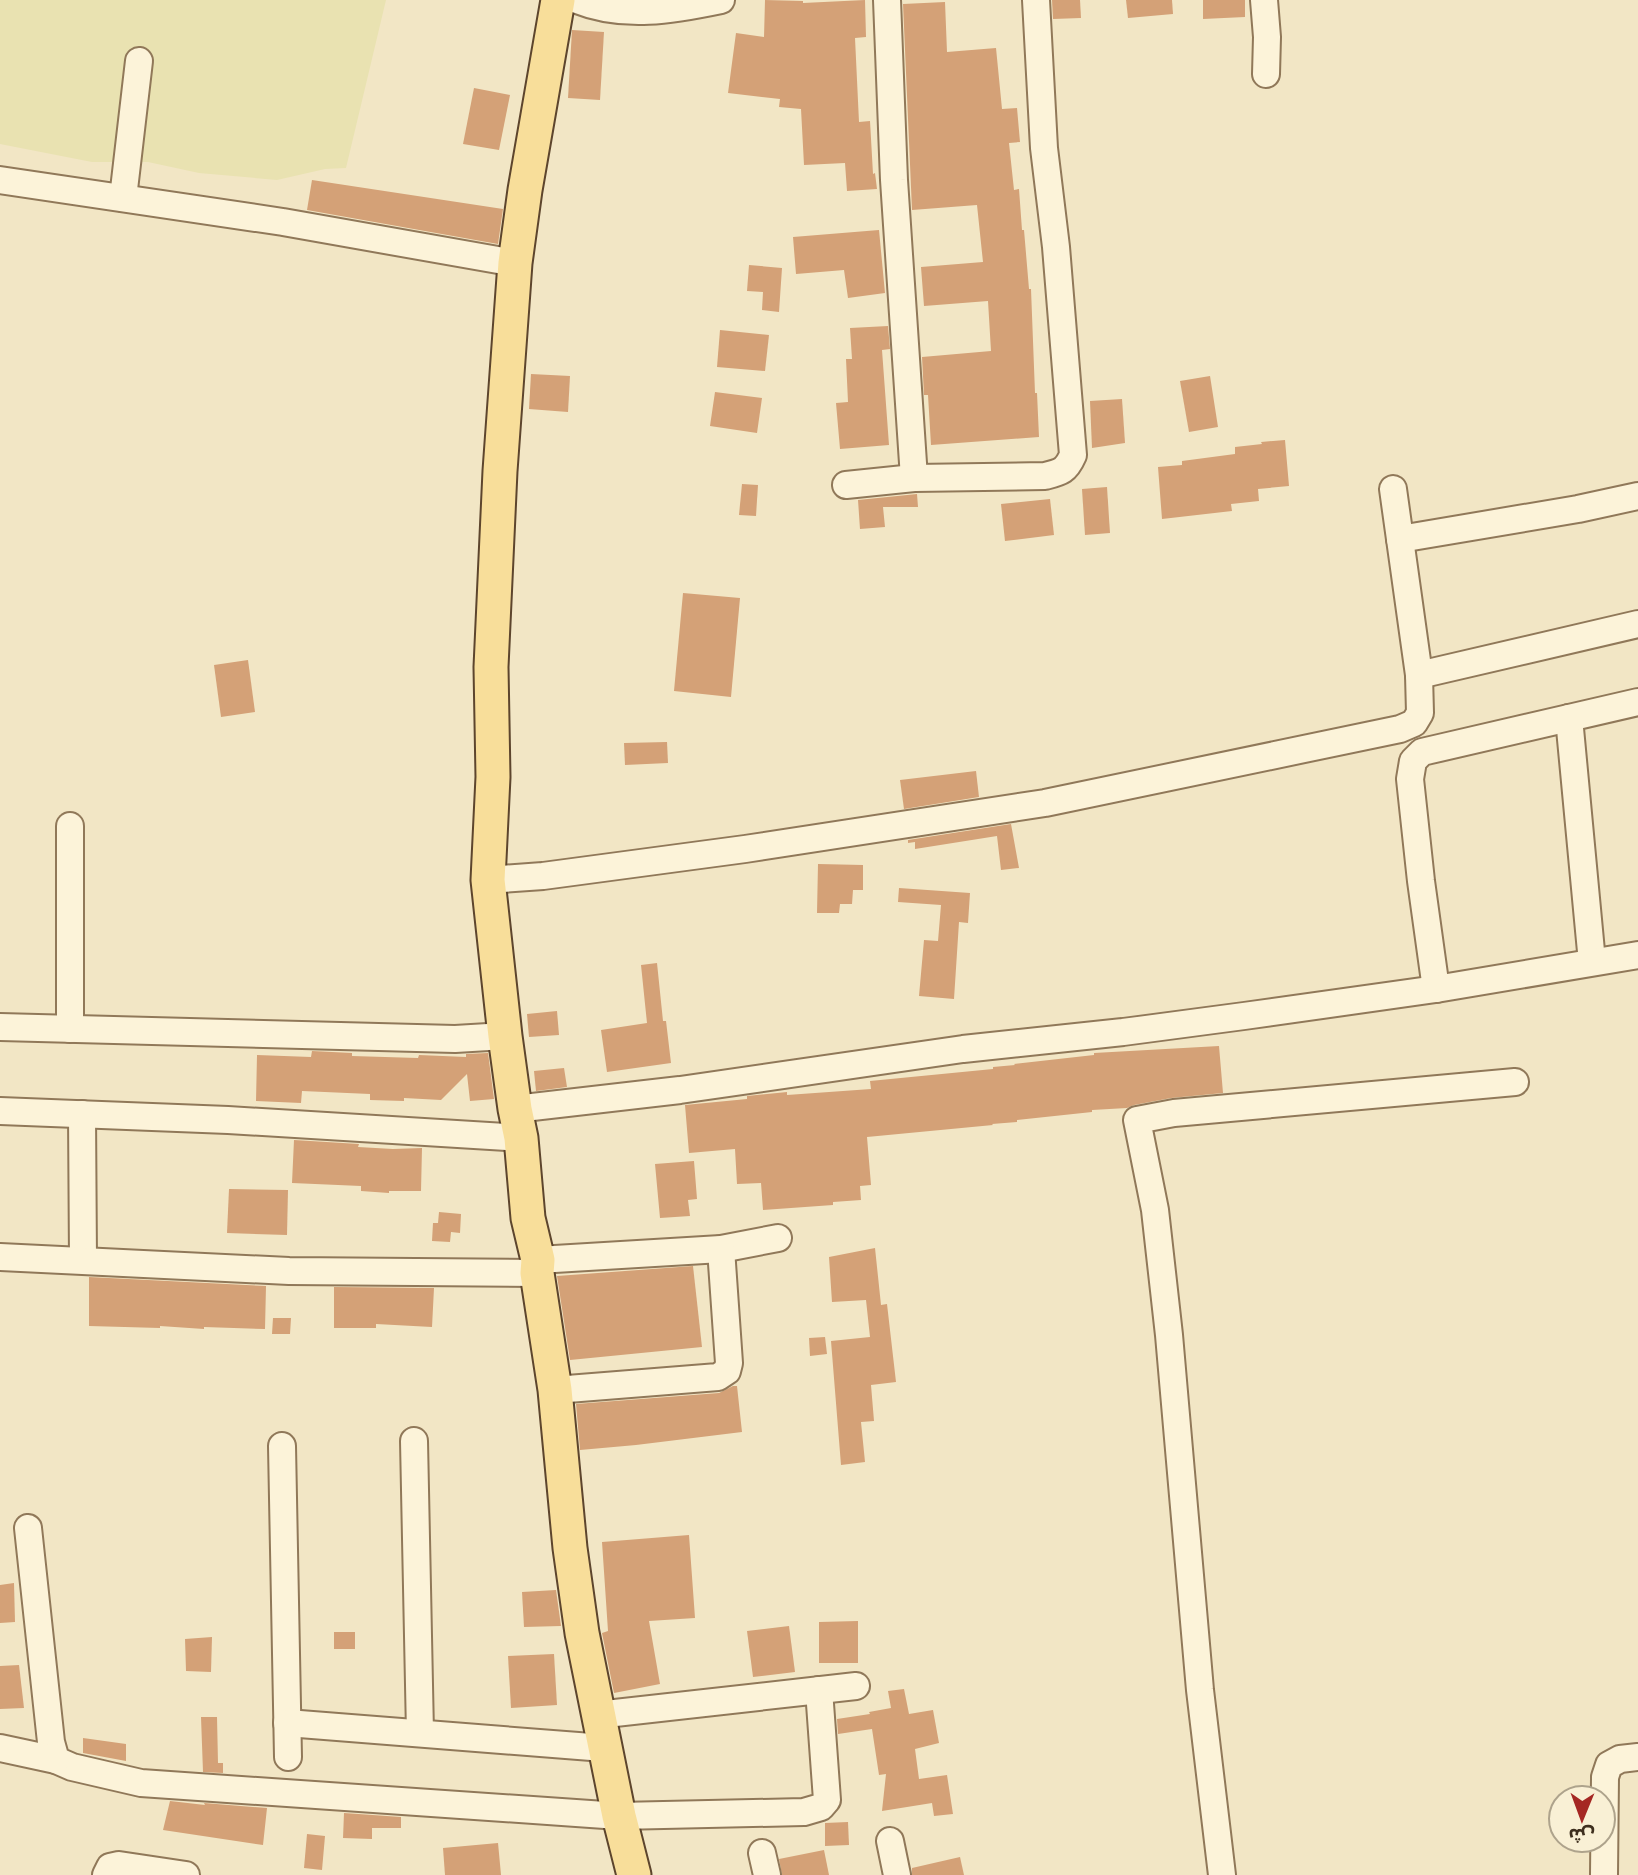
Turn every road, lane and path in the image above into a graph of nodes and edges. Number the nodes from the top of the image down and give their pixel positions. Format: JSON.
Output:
{"nodes":[{"id":1,"x":558,"y":0,"type":"edge"},
{"id":2,"x":577,"y":0,"type":"edge"},
{"id":3,"x":721,"y":0,"type":"edge"},
{"id":4,"x":887,"y":0,"type":"edge"},
{"id":5,"x":1035,"y":0,"type":"edge"},
{"id":6,"x":1264,"y":0,"type":"edge"},
{"id":7,"x":139,"y":61,"type":"dead end"},
{"id":8,"x":1266,"y":74,"type":"dead end"},
{"id":9,"x":0,"y":180,"type":"edge"},
{"id":10,"x":123,"y":198,"type":"junction"},
{"id":11,"x":515,"y":263,"type":"junction"},
{"id":12,"x":914,"y":478,"type":"junction"},
{"id":13,"x":846,"y":485,"type":"dead end"},
{"id":14,"x":1393,"y":489,"type":"dead end"},
{"id":15,"x":1638,"y":496,"type":"edge"},
{"id":16,"x":1400,"y":539,"type":"junction"},
{"id":17,"x":1638,"y":624,"type":"edge"},
{"id":18,"x":1419,"y":675,"type":"junction"},
{"id":19,"x":1638,"y":702,"type":"edge"},
{"id":20,"x":1569,"y":718,"type":"junction"},
{"id":21,"x":70,"y":826,"type":"dead end"},
{"id":22,"x":488,"y":880,"type":"junction"},
{"id":23,"x":1638,"y":955,"type":"edge"},
{"id":24,"x":1592,"y":962,"type":"junction"},
{"id":25,"x":1436,"y":989,"type":"junction"},
{"id":26,"x":0,"y":1027,"type":"edge"},
{"id":27,"x":70,"y":1029,"type":"junction"},
{"id":28,"x":505,"y":1036,"type":"junction"},
{"id":29,"x":1515,"y":1082,"type":"dead end"},
{"id":30,"x":0,"y":1111,"type":"edge"},
{"id":31,"x":82,"y":1114,"type":"junction"},
{"id":32,"x":518,"y":1124,"type":"junction"},
{"id":33,"x":779,"y":1238,"type":"dead end"},
{"id":34,"x":721,"y":1249,"type":"junction"},
{"id":35,"x":0,"y":1257,"type":"edge"},
{"id":36,"x":83,"y":1260,"type":"junction"},
{"id":37,"x":537,"y":1267,"type":"junction"},
{"id":38,"x":555,"y":1390,"type":"junction"},
{"id":39,"x":414,"y":1441,"type":"dead end"},
{"id":40,"x":282,"y":1446,"type":"dead end"},
{"id":41,"x":28,"y":1528,"type":"dead end"},
{"id":42,"x":856,"y":1686,"type":"dead end"},
{"id":43,"x":819,"y":1690,"type":"junction"},
{"id":44,"x":597,"y":1715,"type":"junction"},
{"id":45,"x":287,"y":1723,"type":"junction"},
{"id":46,"x":420,"y":1733,"type":"junction"},
{"id":47,"x":0,"y":1748,"type":"edge"},
{"id":48,"x":604,"y":1748,"type":"junction"},
{"id":49,"x":288,"y":1757,"type":"dead end"},
{"id":50,"x":1638,"y":1757,"type":"edge"},
{"id":51,"x":56,"y":1760,"type":"junction"},
{"id":52,"x":619,"y":1816,"type":"junction"},
{"id":53,"x":890,"y":1841,"type":"dead end"},
{"id":54,"x":106,"y":1875,"type":"edge"},
{"id":55,"x":186,"y":1875,"type":"edge"},
{"id":56,"x":634,"y":1875,"type":"edge"},
{"id":57,"x":897,"y":1875,"type":"edge"},
{"id":58,"x":1222,"y":1875,"type":"edge"},
{"id":59,"x":1604,"y":1875,"type":"edge"}],
"edges":[{"from":1,"to":11,"type":"main road"},
{"from":2,"to":3,"type":"street"},
{"from":4,"to":12,"type":"street"},
{"from":5,"to":12,"type":"street"},
{"from":6,"to":8,"type":"street"},
{"from":7,"to":10,"type":"street"},
{"from":9,"to":10,"type":"street"},
{"from":10,"to":11,"type":"street"},
{"from":11,"to":22,"type":"main road"},
{"from":12,"to":13,"type":"street"},
{"from":14,"to":16,"type":"street"},
{"from":15,"to":16,"type":"street"},
{"from":16,"to":18,"type":"street"},
{"from":17,"to":18,"type":"street"},
{"from":18,"to":22,"type":"street"},
{"from":19,"to":20,"type":"street"},
{"from":20,"to":24,"type":"street"},
{"from":20,"to":25,"type":"street"},
{"from":21,"to":27,"type":"street"},
{"from":22,"to":28,"type":"main road"},
{"from":23,"to":24,"type":"street"},
{"from":24,"to":25,"type":"street"},
{"from":25,"to":32,"type":"street"},
{"from":26,"to":27,"type":"street"},
{"from":27,"to":28,"type":"street"},
{"from":28,"to":32,"type":"main road"},
{"from":29,"to":58,"type":"street"},
{"from":30,"to":31,"type":"street"},
{"from":31,"to":32,"type":"street"},
{"from":31,"to":36,"type":"street"},
{"from":32,"to":37,"type":"main road"},
{"from":33,"to":34,"type":"street"},
{"from":34,"to":37,"type":"street"},
{"from":34,"to":38,"type":"street"},
{"from":35,"to":36,"type":"street"},
{"from":36,"to":37,"type":"street"},
{"from":37,"to":38,"type":"main road"},
{"from":38,"to":44,"type":"main road"},
{"from":39,"to":46,"type":"street"},
{"from":40,"to":45,"type":"street"},
{"from":41,"to":51,"type":"street"},
{"from":42,"to":43,"type":"street"},
{"from":43,"to":44,"type":"street"},
{"from":43,"to":52,"type":"street"},
{"from":44,"to":48,"type":"main road"},
{"from":45,"to":46,"type":"street"},
{"from":45,"to":49,"type":"street"},
{"from":46,"to":48,"type":"street"},
{"from":47,"to":51,"type":"street"},
{"from":48,"to":52,"type":"main road"},
{"from":50,"to":59,"type":"street"},
{"from":51,"to":52,"type":"street"},
{"from":52,"to":56,"type":"main road"},
{"from":53,"to":57,"type":"street"},
{"from":54,"to":55,"type":"street"}]}
